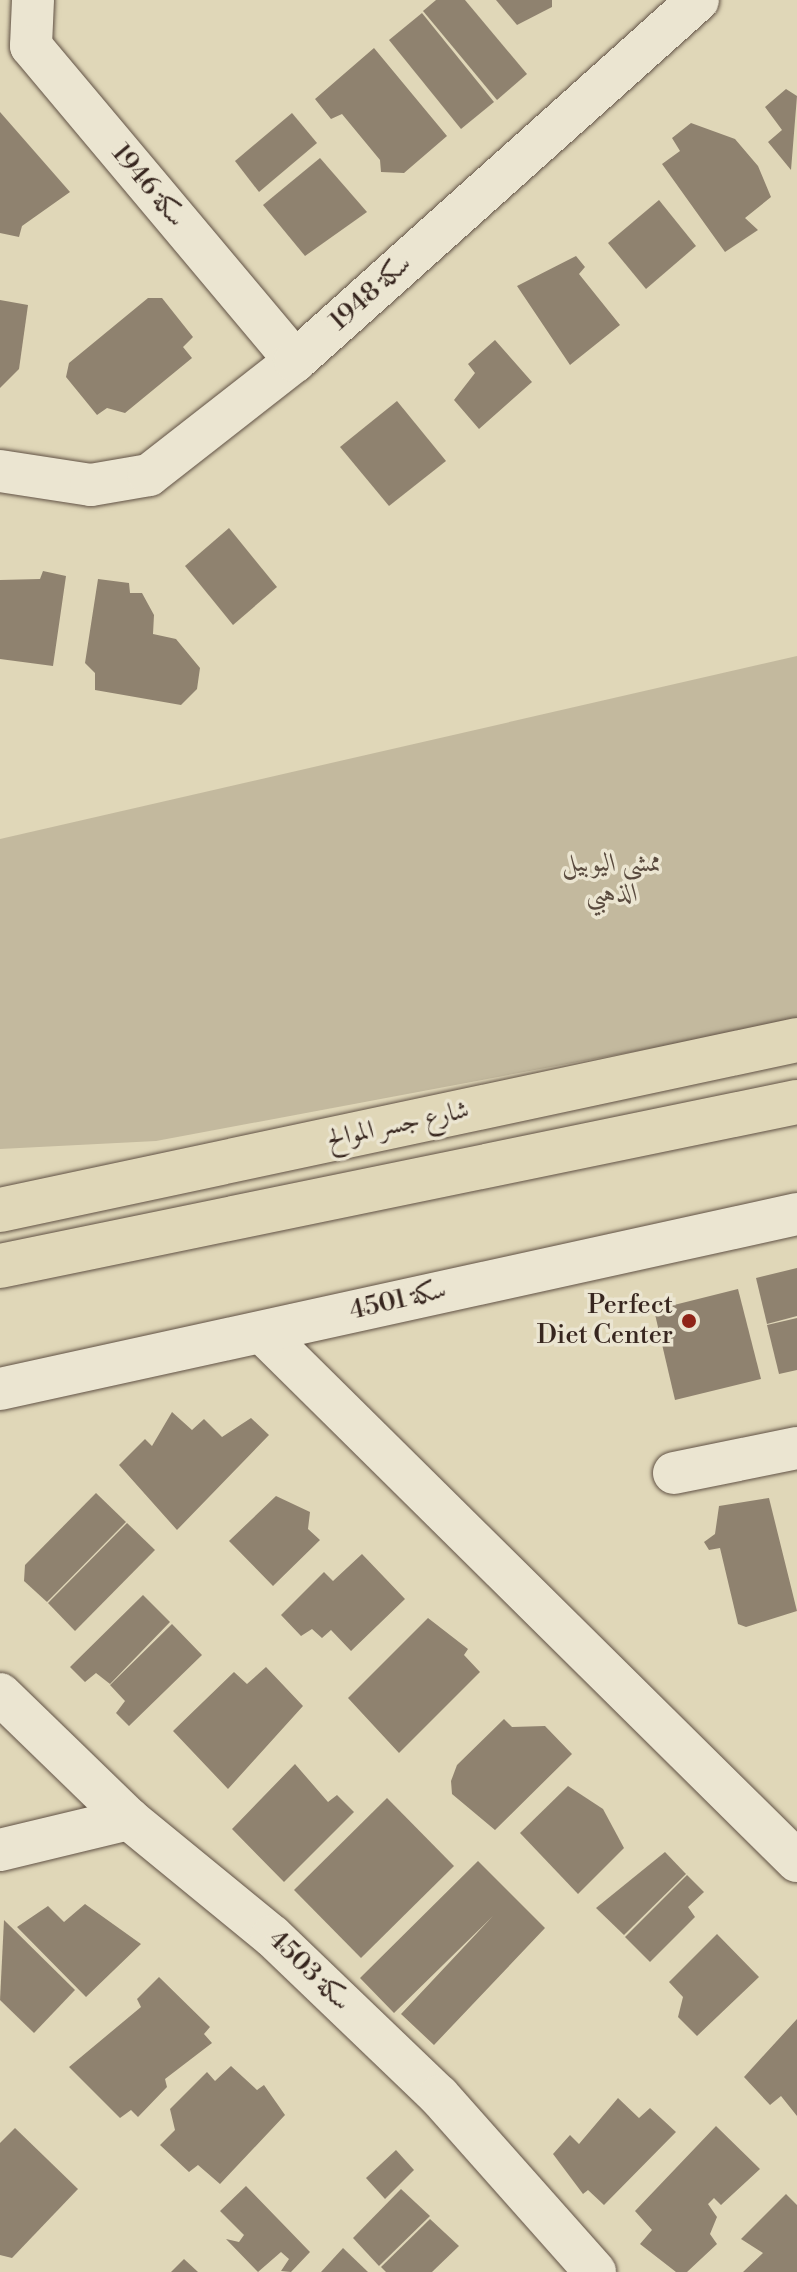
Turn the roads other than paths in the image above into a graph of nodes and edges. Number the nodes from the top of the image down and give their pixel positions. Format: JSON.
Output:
{"nodes":[{"id":1,"x":33,"y":0,"type":"edge"},
{"id":2,"x":698,"y":0,"type":"edge"},
{"id":3,"x":295,"y":361,"type":"junction"},
{"id":4,"x":0,"y":471,"type":"edge"},
{"id":5,"x":797,"y":1040,"type":"edge"},
{"id":6,"x":797,"y":1102,"type":"edge"},
{"id":7,"x":0,"y":1210,"type":"edge"},
{"id":8,"x":797,"y":1214,"type":"edge"},
{"id":9,"x":0,"y":1266,"type":"edge"},
{"id":10,"x":263,"y":1333,"type":"junction"},
{"id":11,"x":0,"y":1389,"type":"edge"},
{"id":12,"x":797,"y":1448,"type":"edge"},
{"id":13,"x":674,"y":1473,"type":"dead end"},
{"id":14,"x":0,"y":1694,"type":"edge"},
{"id":15,"x":129,"y":1819,"type":"junction"},
{"id":16,"x":0,"y":1850,"type":"edge"},
{"id":17,"x":797,"y":1861,"type":"edge"},
{"id":18,"x":595,"y":2272,"type":"edge"}],
"edges":[{"from":1,"to":3,"type":"street","name":"سكة 1946"},
{"from":2,"to":3,"type":"street","name":"سكة 1948"},
{"from":3,"to":4,"type":"street","name":"سكة 1948"},
{"from":5,"to":7,"type":"main road","name":"شارع جسر الموالح"},
{"from":6,"to":9,"type":"main road","name":"شارع جسر الموالح"},
{"from":8,"to":10,"type":"street","name":"سكة 4501"},
{"from":10,"to":11,"type":"street","name":"سكة 4501"},
{"from":10,"to":17,"type":"street"},
{"from":12,"to":13,"type":"street"},
{"from":14,"to":15,"type":"street","name":"سكة 4503"},
{"from":15,"to":16,"type":"street"},
{"from":15,"to":18,"type":"street","name":"سكة 4503"}]}
